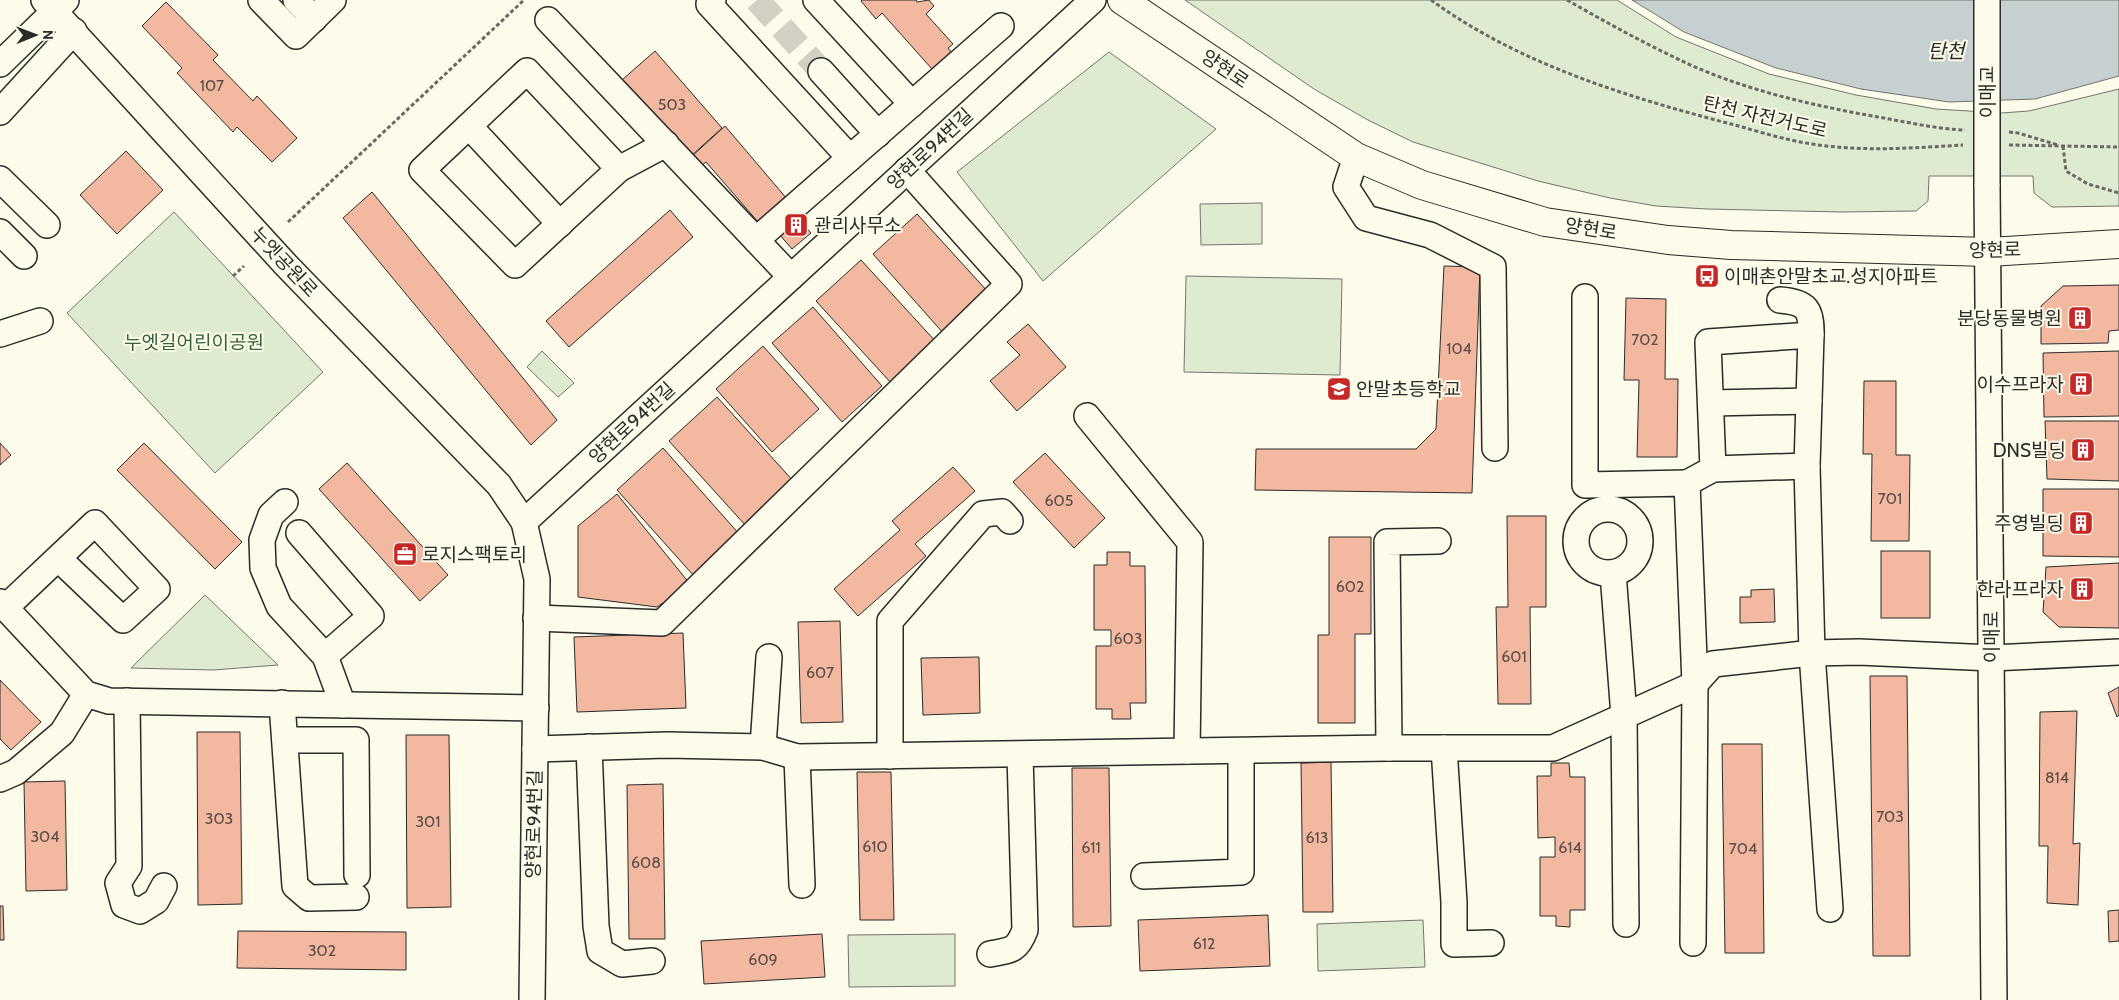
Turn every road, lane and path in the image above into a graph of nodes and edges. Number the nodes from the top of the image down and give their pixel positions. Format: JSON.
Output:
{"nodes":[{"id":1,"x":261,"y":0,"type":"edge"},
{"id":2,"x":296,"y":0,"type":"edge"},
{"id":3,"x":333,"y":0,"type":"edge"},
{"id":4,"x":524,"y":0,"type":"edge"},
{"id":5,"x":713,"y":0,"type":"edge"},
{"id":6,"x":816,"y":0,"type":"edge"},
{"id":7,"x":1092,"y":0,"type":"edge"},
{"id":8,"x":1122,"y":0,"type":"edge"},
{"id":9,"x":1431,"y":0,"type":"edge"},
{"id":10,"x":1567,"y":0,"type":"edge"},
{"id":11,"x":1988,"y":0,"type":"edge"},
{"id":12,"x":55,"y":4,"type":"edge"},
{"id":13,"x":314,"y":19,"type":"junction"},
{"id":14,"x":548,"y":20,"type":"dead end"},
{"id":15,"x":1001,"y":26,"type":"dead end"},
{"id":16,"x":74,"y":31,"type":"junction"},
{"id":17,"x":0,"y":64,"type":"edge"},
{"id":18,"x":821,"y":71,"type":"tunnel mouth"},
{"id":19,"x":912,"y":104,"type":"junction"},
{"id":20,"x":0,"y":112,"type":"edge"},
{"id":21,"x":469,"y":126,"type":"junction"},
{"id":22,"x":1969,"y":130,"type":"dead end"},
{"id":23,"x":2008,"y":132,"type":"dead end"},
{"id":24,"x":878,"y":134,"type":"junction"},
{"id":25,"x":666,"y":144,"type":"junction"},
{"id":26,"x":1964,"y":145,"type":"dead end"},
{"id":27,"x":2003,"y":145,"type":"dead end"},
{"id":28,"x":2063,"y":146,"type":"junction"},
{"id":29,"x":2119,"y":147,"type":"edge"},
{"id":30,"x":1356,"y":157,"type":"junction"},
{"id":31,"x":850,"y":158,"type":"junction"},
{"id":32,"x":619,"y":169,"type":"junction"},
{"id":33,"x":907,"y":170,"type":"junction"},
{"id":34,"x":0,"y":179,"type":"edge"},
{"id":35,"x":1987,"y":184,"type":"joint"},
{"id":36,"x":2119,"y":193,"type":"edge"},
{"id":37,"x":288,"y":222,"type":"dead end"},
{"id":38,"x":560,"y":224,"type":"junction"},
{"id":39,"x":48,"y":225,"type":"dead end"},
{"id":40,"x":0,"y":232,"type":"edge"},
{"id":41,"x":756,"y":240,"type":"junction"},
{"id":42,"x":2119,"y":244,"type":"edge"},
{"id":43,"x":1988,"y":252,"type":"junction"},
{"id":44,"x":24,"y":256,"type":"dead end"},
{"id":45,"x":244,"y":266,"type":"dead end"},
{"id":46,"x":234,"y":276,"type":"dead end"},
{"id":47,"x":791,"y":277,"type":"junction"},
{"id":48,"x":1584,"y":297,"type":"dead end"},
{"id":49,"x":1780,"y":300,"type":"dead end"},
{"id":50,"x":40,"y":321,"type":"dead end"},
{"id":51,"x":0,"y":334,"type":"edge"},
{"id":52,"x":1811,"y":335,"type":"junction"},
{"id":53,"x":1809,"y":401,"type":"junction"},
{"id":54,"x":1711,"y":403,"type":"junction"},
{"id":55,"x":1088,"y":416,"type":"dead end"},
{"id":56,"x":1495,"y":448,"type":"dead end"},
{"id":57,"x":1807,"y":466,"type":"junction"},
{"id":58,"x":1713,"y":469,"type":"junction"},
{"id":59,"x":1687,"y":483,"type":"junction"},
{"id":60,"x":285,"y":502,"type":"dead end"},
{"id":61,"x":1010,"y":521,"type":"dead end"},
{"id":62,"x":524,"y":522,"type":"junction"},
{"id":63,"x":300,"y":533,"type":"dead end"},
{"id":64,"x":1438,"y":541,"type":"dead end"},
{"id":65,"x":58,"y":558,"type":"dead end"},
{"id":66,"x":1613,"y":573,"type":"dead end"},
{"id":67,"x":3,"y":605,"type":"edge"},
{"id":68,"x":536,"y":618,"type":"junction"},
{"id":69,"x":2119,"y":652,"type":"edge"},
{"id":70,"x":1812,"y":653,"type":"junction"},
{"id":71,"x":325,"y":656,"type":"junction"},
{"id":72,"x":769,"y":657,"type":"dead end"},
{"id":73,"x":1992,"y":658,"type":"junction"},
{"id":74,"x":1694,"y":684,"type":"junction"},
{"id":75,"x":86,"y":694,"type":"junction"},
{"id":76,"x":127,"y":701,"type":"junction"},
{"id":77,"x":282,"y":703,"type":"junction"},
{"id":78,"x":343,"y":705,"type":"junction"},
{"id":79,"x":536,"y":708,"type":"junction"},
{"id":80,"x":1624,"y":716,"type":"junction"},
{"id":81,"x":285,"y":740,"type":"junction"},
{"id":82,"x":589,"y":747,"type":"junction"},
{"id":83,"x":763,"y":747,"type":"junction"},
{"id":84,"x":1389,"y":748,"type":"junction"},
{"id":85,"x":1444,"y":748,"type":"junction"},
{"id":86,"x":535,"y":749,"type":"junction"},
{"id":87,"x":1187,"y":751,"type":"junction"},
{"id":88,"x":1241,"y":751,"type":"junction"},
{"id":89,"x":1020,"y":755,"type":"junction"},
{"id":90,"x":890,"y":756,"type":"junction"},
{"id":91,"x":797,"y":757,"type":"junction"},
{"id":92,"x":0,"y":779,"type":"edge"},
{"id":93,"x":1144,"y":876,"type":"dead end"},
{"id":94,"x":802,"y":885,"type":"dead end"},
{"id":95,"x":164,"y":886,"type":"dead end"},
{"id":96,"x":1830,"y":909,"type":"dead end"},
{"id":97,"x":1626,"y":924,"type":"dead end"},
{"id":98,"x":1491,"y":943,"type":"dead end"},
{"id":99,"x":1693,"y":943,"type":"dead end"},
{"id":100,"x":990,"y":954,"type":"dead end"},
{"id":101,"x":652,"y":961,"type":"dead end"},
{"id":102,"x":532,"y":1000,"type":"edge"},
{"id":103,"x":1994,"y":1000,"type":"edge"}],
"edges":[{"from":1,"to":13,"type":"street"},
{"from":2,"to":13,"type":"street"},
{"from":3,"to":13,"type":"street"},
{"from":4,"to":37,"type":"path"},
{"from":5,"to":31,"type":"street"},
{"from":6,"to":19,"type":"street"},
{"from":7,"to":33,"type":"street","name":"양현로94번길"},
{"from":8,"to":30,"type":"main road","name":"양현로"},
{"from":9,"to":26,"type":"path","name":"탄천 자전거도로"},
{"from":10,"to":22,"type":"path"},
{"from":11,"to":35,"type":"street","name":"이매교","bridge":true},
{"from":12,"to":16,"type":"street","name":"누엣공원로"},
{"from":12,"to":17,"type":"street"},
{"from":14,"to":25,"type":"street"},
{"from":15,"to":19,"type":"street"},
{"from":16,"to":20,"type":"street"},
{"from":16,"to":62,"type":"street","name":"누엣공원로"},
{"from":18,"to":24,"type":"street"},
{"from":19,"to":24,"type":"street"},
{"from":21,"to":32,"type":"street"},
{"from":21,"to":38,"type":"street"},
{"from":21,"to":38,"type":"street"},
{"from":23,"to":28,"type":"path"},
{"from":24,"to":31,"type":"street"},
{"from":25,"to":32,"type":"street"},
{"from":25,"to":41,"type":"street"},
{"from":27,"to":28,"type":"path"},
{"from":28,"to":29,"type":"path"},
{"from":28,"to":36,"type":"path"},
{"from":30,"to":43,"type":"main road","name":"양현로"},
{"from":30,"to":56,"type":"street"},
{"from":31,"to":41,"type":"street"},
{"from":32,"to":38,"type":"street"},
{"from":33,"to":47,"type":"street","name":"양현로94번길"},
{"from":33,"to":68,"type":"street"},
{"from":34,"to":39,"type":"street"},
{"from":35,"to":43,"type":"street","name":"이매로"},
{"from":40,"to":44,"type":"street"},
{"from":41,"to":47,"type":"street"},
{"from":42,"to":43,"type":"main road","name":"양현로"},
{"from":43,"to":73,"type":"street","name":"이매로"},
{"from":45,"to":46,"type":"path"},
{"from":47,"to":62,"type":"street","name":"양현로94번길"},
{"from":48,"to":59,"type":"street"},
{"from":49,"to":52,"type":"street"},
{"from":50,"to":51,"type":"street"},
{"from":52,"to":53,"type":"street"},
{"from":52,"to":54,"type":"street"},
{"from":53,"to":54,"type":"street"},
{"from":53,"to":57,"type":"street"},
{"from":54,"to":58,"type":"street"},
{"from":55,"to":87,"type":"street"},
{"from":57,"to":58,"type":"street"},
{"from":57,"to":70,"type":"street"},
{"from":58,"to":59,"type":"street"},
{"from":59,"to":74,"type":"street"},
{"from":60,"to":71,"type":"street"},
{"from":61,"to":90,"type":"street"},
{"from":62,"to":68,"type":"street","name":"양현로94번길"},
{"from":63,"to":71,"type":"street"},
{"from":64,"to":84,"type":"street"},
{"from":65,"to":67,"type":"street"},
{"from":66,"to":80,"type":"street"},
{"from":67,"to":75,"type":"street"},
{"from":68,"to":79,"type":"street","name":"양현로94번길"},
{"from":69,"to":73,"type":"street"},
{"from":70,"to":73,"type":"street"},
{"from":70,"to":74,"type":"street"},
{"from":70,"to":96,"type":"street"},
{"from":71,"to":78,"type":"street"},
{"from":72,"to":83,"type":"street"},
{"from":73,"to":103,"type":"street","name":"이매로"},
{"from":74,"to":80,"type":"street"},
{"from":74,"to":99,"type":"street"},
{"from":75,"to":76,"type":"street"},
{"from":75,"to":92,"type":"street"},
{"from":76,"to":77,"type":"street"},
{"from":76,"to":95,"type":"street"},
{"from":77,"to":78,"type":"street"},
{"from":77,"to":81,"type":"street"},
{"from":78,"to":79,"type":"street"},
{"from":79,"to":86,"type":"street","name":"양현로94번길"},
{"from":80,"to":85,"type":"street"},
{"from":80,"to":97,"type":"street"},
{"from":81,"to":81,"type":"street"},
{"from":82,"to":83,"type":"street"},
{"from":82,"to":86,"type":"street"},
{"from":82,"to":101,"type":"street"},
{"from":83,"to":91,"type":"street"},
{"from":84,"to":85,"type":"street"},
{"from":84,"to":88,"type":"street"},
{"from":85,"to":98,"type":"street"},
{"from":86,"to":102,"type":"street","name":"양현로94번길"},
{"from":87,"to":88,"type":"street"},
{"from":87,"to":89,"type":"street"},
{"from":88,"to":93,"type":"street"},
{"from":89,"to":90,"type":"street"},
{"from":89,"to":100,"type":"street"},
{"from":90,"to":91,"type":"street"},
{"from":91,"to":94,"type":"street"}]}
